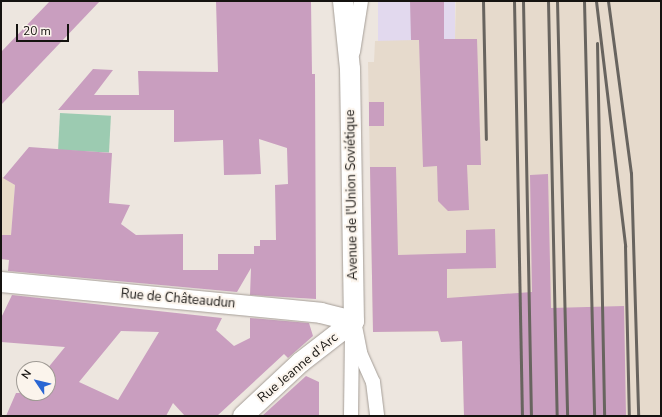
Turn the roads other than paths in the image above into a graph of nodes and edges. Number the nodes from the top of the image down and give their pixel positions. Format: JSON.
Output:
{"nodes":[{"id":1,"x":343,"y":1,"type":"edge"},
{"id":2,"x":361,"y":1,"type":"edge"},
{"id":3,"x":350,"y":68,"type":"junction"},
{"id":4,"x":2,"y":285,"type":"edge"},
{"id":5,"x":354,"y":322,"type":"junction"},
{"id":6,"x":243,"y":416,"type":"edge"},
{"id":7,"x":351,"y":416,"type":"edge"},
{"id":8,"x":376,"y":416,"type":"edge"}],
"edges":[{"from":1,"to":3,"type":"street","name":"Avenue de l'Union Soviétique"},
{"from":2,"to":3,"type":"street","name":"Avenue de l'Union Soviétique"},
{"from":3,"to":5,"type":"street","name":"Avenue de l'Union Soviétique"},
{"from":4,"to":5,"type":"street","name":"Rue de Châteaudun"},
{"from":5,"to":6,"type":"street","name":"Rue Jeanne d'Arc"},
{"from":5,"to":7,"type":"street","name":"Avenue de l'Union Soviétique"},
{"from":5,"to":8,"type":"street","name":"Avenue de l'Union Soviétique"}]}
